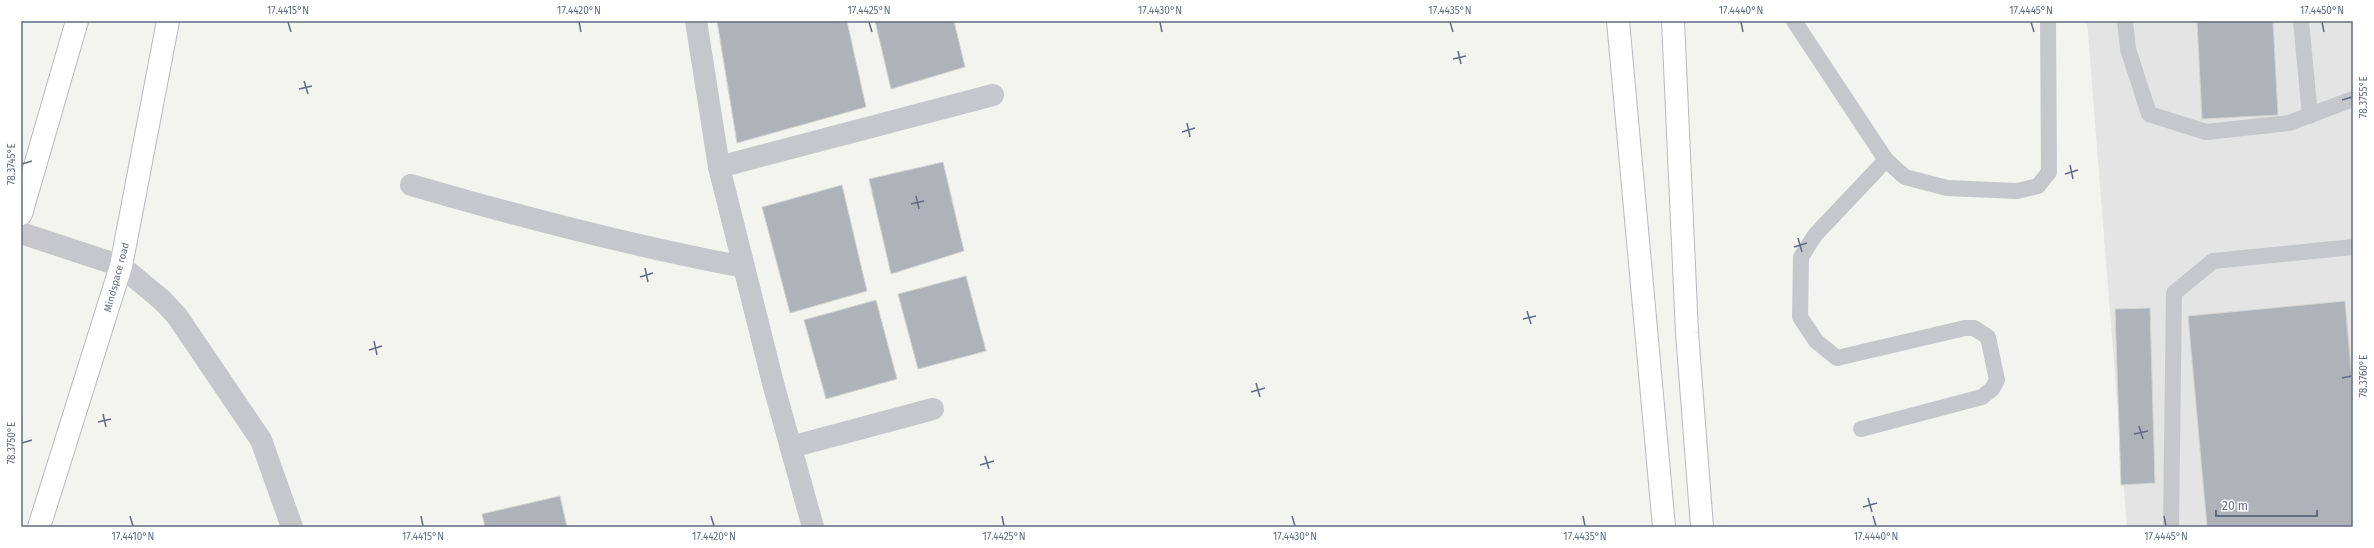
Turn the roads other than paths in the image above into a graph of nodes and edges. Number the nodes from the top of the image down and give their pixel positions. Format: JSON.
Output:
{"nodes":[{"id":1,"x":77,"y":21,"type":"edge"},
{"id":2,"x":168,"y":21,"type":"edge"},
{"id":3,"x":696,"y":21,"type":"edge"},
{"id":4,"x":1618,"y":21,"type":"edge"},
{"id":5,"x":1673,"y":21,"type":"edge"},
{"id":6,"x":1794,"y":21,"type":"edge"},
{"id":7,"x":2048,"y":21,"type":"edge"},
{"id":8,"x":2125,"y":21,"type":"edge"},
{"id":9,"x":2301,"y":21,"type":"edge"},
{"id":10,"x":993,"y":95,"type":"dead end"},
{"id":11,"x":2353,"y":99,"type":"edge"},
{"id":12,"x":2310,"y":116,"type":"junction"},
{"id":13,"x":1886,"y":160,"type":"junction"},
{"id":14,"x":719,"y":166,"type":"junction"},
{"id":15,"x":411,"y":185,"type":"dead end"},
{"id":16,"x":21,"y":214,"type":"edge"},
{"id":17,"x":21,"y":233,"type":"edge"},
{"id":18,"x":2353,"y":247,"type":"edge"},
{"id":19,"x":121,"y":266,"type":"junction"},
{"id":20,"x":744,"y":267,"type":"junction"},
{"id":21,"x":933,"y":409,"type":"dead end"},
{"id":22,"x":1861,"y":429,"type":"dead end"},
{"id":23,"x":791,"y":447,"type":"junction"},
{"id":24,"x":39,"y":527,"type":"edge"},
{"id":25,"x":292,"y":527,"type":"edge"},
{"id":26,"x":813,"y":527,"type":"edge"},
{"id":27,"x":1664,"y":527,"type":"edge"},
{"id":28,"x":1702,"y":527,"type":"edge"},
{"id":29,"x":2171,"y":527,"type":"edge"}],
"edges":[{"from":1,"to":16,"type":"main road"},
{"from":2,"to":19,"type":"main road","name":"Mindspace road"},
{"from":3,"to":14,"type":"street"},
{"from":4,"to":27,"type":"main road"},
{"from":5,"to":28,"type":"main road"},
{"from":6,"to":13,"type":"lane"},
{"from":7,"to":13,"type":"lane"},
{"from":8,"to":12,"type":"lane"},
{"from":9,"to":12,"type":"lane"},
{"from":10,"to":14,"type":"street"},
{"from":11,"to":12,"type":"lane"},
{"from":13,"to":22,"type":"lane"},
{"from":14,"to":20,"type":"street"},
{"from":15,"to":20,"type":"street"},
{"from":17,"to":19,"type":"street"},
{"from":18,"to":29,"type":"lane"},
{"from":19,"to":24,"type":"main road","name":"Mindspace road"},
{"from":19,"to":25,"type":"street"},
{"from":20,"to":23,"type":"street"},
{"from":21,"to":23,"type":"street"},
{"from":23,"to":26,"type":"street"}]}
